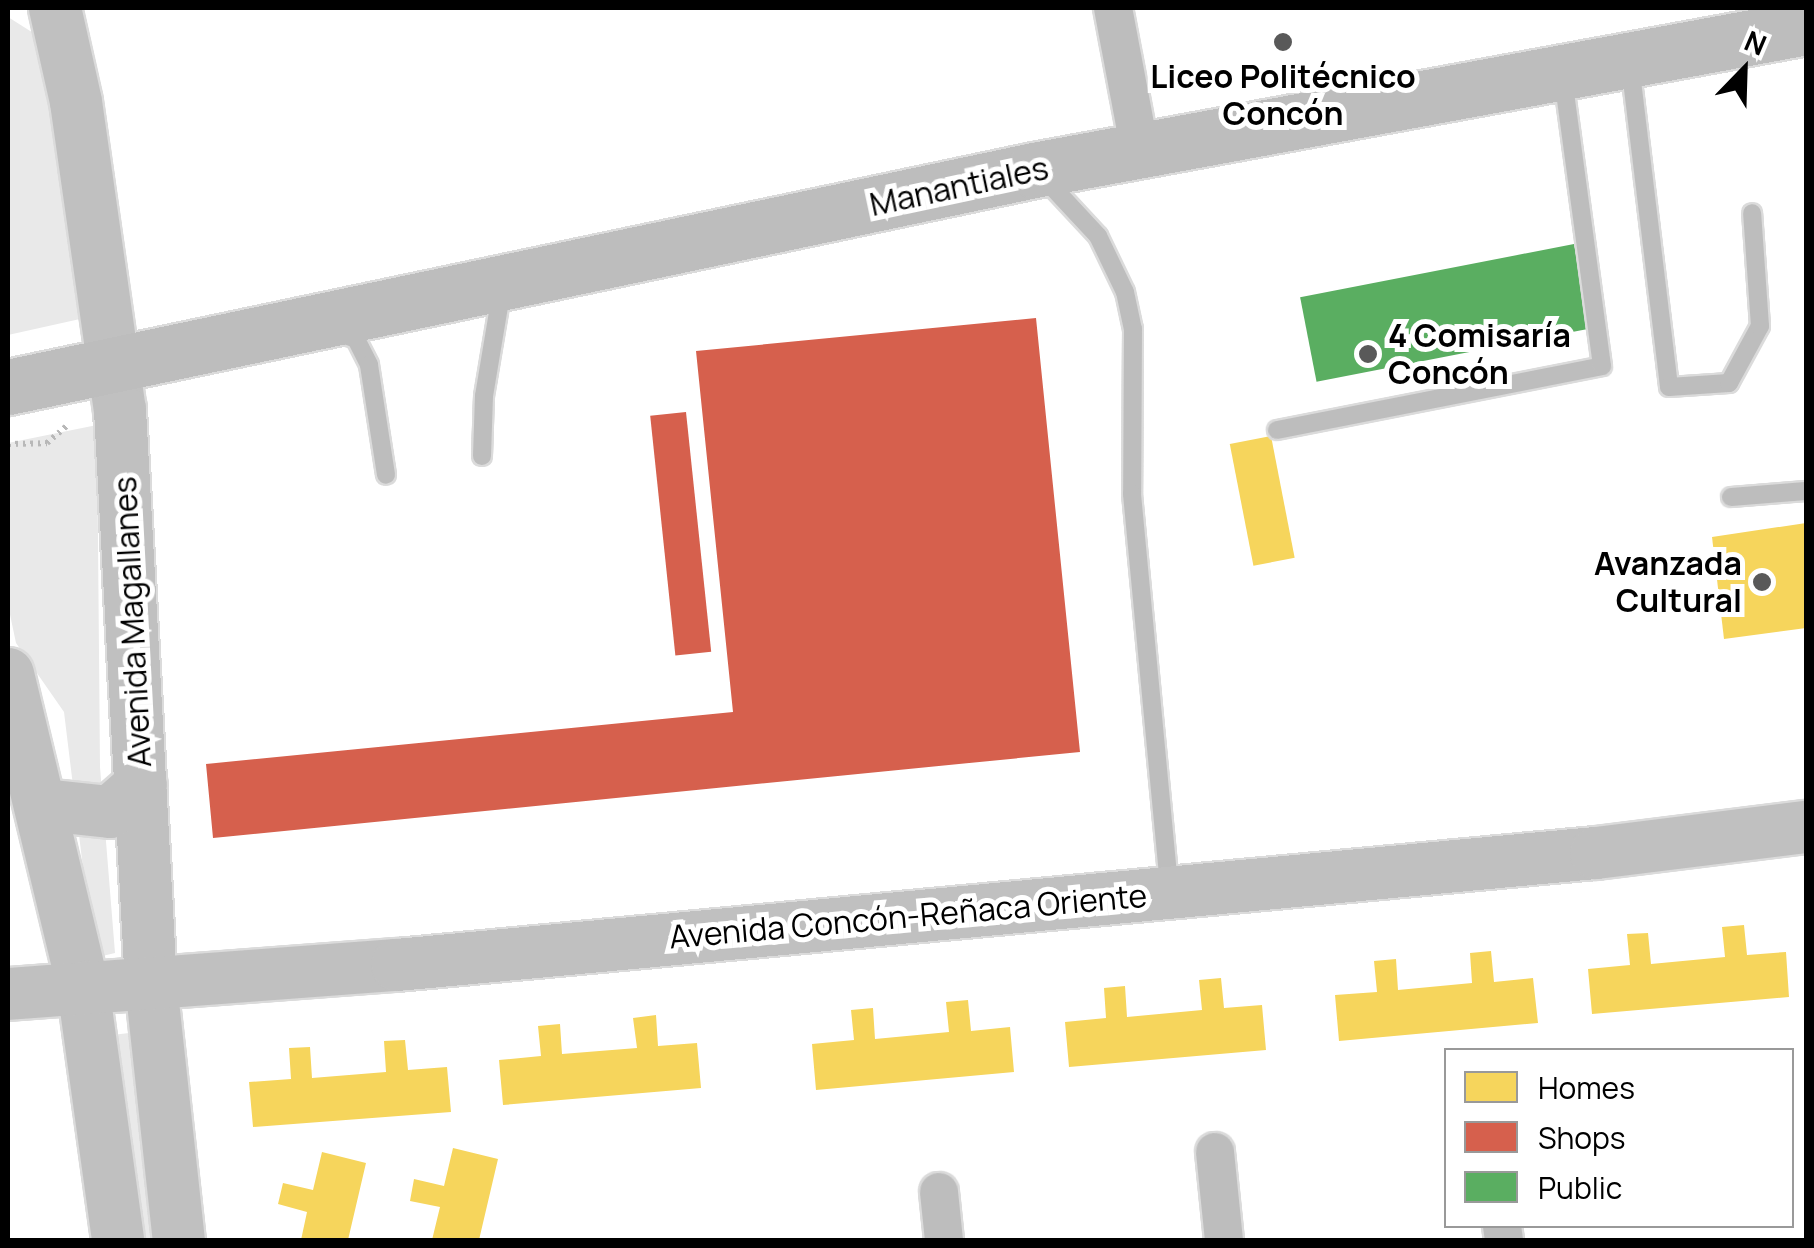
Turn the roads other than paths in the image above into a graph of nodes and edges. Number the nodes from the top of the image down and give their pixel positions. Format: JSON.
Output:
{"nodes":[{"id":1,"x":55,"y":8,"type":"edge"},
{"id":2,"x":1113,"y":8,"type":"edge"},
{"id":3,"x":1806,"y":27,"type":"edge"},
{"id":4,"x":1629,"y":60,"type":"junction"},
{"id":5,"x":1562,"y":72,"type":"junction"},
{"id":6,"x":1140,"y":151,"type":"junction"},
{"id":7,"x":1034,"y":170,"type":"junction"},
{"id":8,"x":1752,"y":212,"type":"dead end"},
{"id":9,"x":502,"y":283,"type":"junction"},
{"id":10,"x":312,"y":323,"type":"junction"},
{"id":11,"x":8,"y":387,"type":"edge"},
{"id":12,"x":117,"y":387,"type":"junction"},
{"id":13,"x":1277,"y":430,"type":"dead end"},
{"id":14,"x":482,"y":456,"type":"dead end"},
{"id":15,"x":386,"y":475,"type":"dead end"},
{"id":16,"x":1806,"y":490,"type":"edge"},
{"id":17,"x":1731,"y":497,"type":"dead end"},
{"id":18,"x":8,"y":674,"type":"edge"},
{"id":19,"x":140,"y":786,"type":"junction"},
{"id":20,"x":35,"y":806,"type":"junction"},
{"id":21,"x":1806,"y":827,"type":"edge"},
{"id":22,"x":1170,"y":893,"type":"junction"},
{"id":23,"x":151,"y":984,"type":"junction"},
{"id":24,"x":83,"y":987,"type":"junction"},
{"id":25,"x":8,"y":994,"type":"edge"},
{"id":26,"x":1216,"y":1152,"type":"dead end"},
{"id":27,"x":939,"y":1192,"type":"dead end"},
{"id":28,"x":118,"y":1240,"type":"edge"},
{"id":29,"x":180,"y":1240,"type":"edge"},
{"id":30,"x":944,"y":1240,"type":"edge"},
{"id":31,"x":1224,"y":1240,"type":"edge"}],
"edges":[{"from":1,"to":12,"type":"street","name":"Avenida Magallanes"},
{"from":2,"to":6,"type":"street"},
{"from":3,"to":4,"type":"main road","name":"Manantiales"},
{"from":4,"to":5,"type":"main road","name":"Manantiales"},
{"from":4,"to":8,"type":"lane"},
{"from":5,"to":6,"type":"main road","name":"Manantiales"},
{"from":5,"to":13,"type":"lane"},
{"from":6,"to":7,"type":"main road","name":"Manantiales"},
{"from":7,"to":9,"type":"main road","name":"Manantiales"},
{"from":7,"to":22,"type":"lane"},
{"from":9,"to":10,"type":"main road","name":"Manantiales"},
{"from":9,"to":14,"type":"lane"},
{"from":10,"to":12,"type":"main road","name":"Manantiales"},
{"from":10,"to":15,"type":"lane"},
{"from":11,"to":12,"type":"main road","name":"Manantiales"},
{"from":12,"to":19,"type":"street","name":"Avenida Magallanes"},
{"from":16,"to":17,"type":"lane"},
{"from":18,"to":20,"type":"street"},
{"from":19,"to":20,"type":"street"},
{"from":19,"to":23,"type":"street","name":"Avenida Magallanes"},
{"from":20,"to":24,"type":"street"},
{"from":21,"to":22,"type":"street","name":"Avenida Concón-Reñaca Oriente"},
{"from":22,"to":23,"type":"street","name":"Avenida Concón-Reñaca Oriente"},
{"from":23,"to":24,"type":"street","name":"Avenida Concón-Reñaca Oriente"},
{"from":23,"to":29,"type":"street","name":"Avenida Magallanes"},
{"from":24,"to":25,"type":"street","name":"Avenida Concón-Reñaca Oriente"},
{"from":24,"to":28,"type":"street"},
{"from":26,"to":31,"type":"street"},
{"from":27,"to":30,"type":"street"}]}
